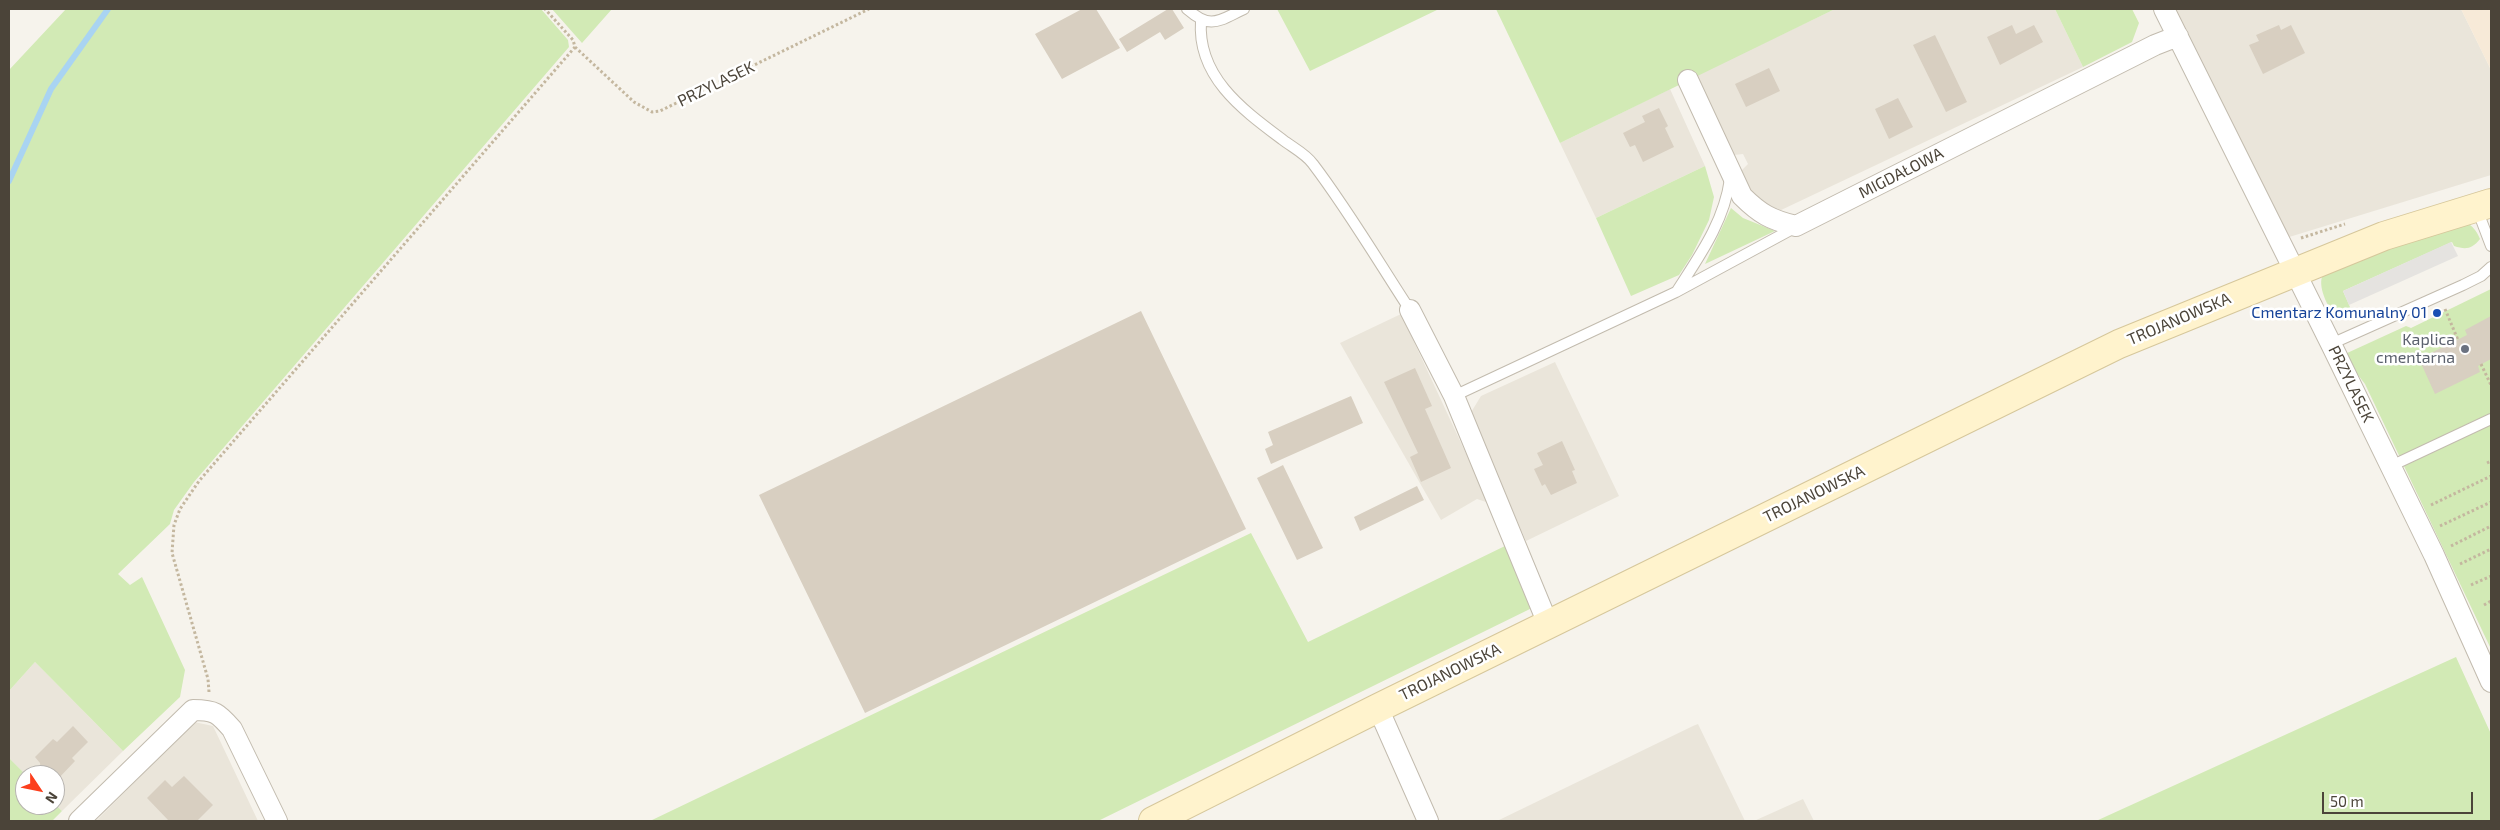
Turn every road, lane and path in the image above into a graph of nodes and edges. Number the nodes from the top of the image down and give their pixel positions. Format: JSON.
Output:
{"nodes":[{"id":1,"x":545,"y":9,"type":"edge"},
{"id":2,"x":869,"y":9,"type":"edge"},
{"id":3,"x":1187,"y":9,"type":"edge"},
{"id":4,"x":1244,"y":9,"type":"edge"},
{"id":5,"x":2164,"y":9,"type":"edge"},
{"id":6,"x":1201,"y":21,"type":"junction"},
{"id":7,"x":2178,"y":36,"type":"junction"},
{"id":8,"x":576,"y":47,"type":"junction"},
{"id":9,"x":1688,"y":80,"type":"dead end"},
{"id":10,"x":1731,"y":173,"type":"junction"},
{"id":11,"x":2483,"y":205,"type":"edge"},
{"id":12,"x":1796,"y":226,"type":"junction"},
{"id":13,"x":2491,"y":246,"type":"edge"},
{"id":14,"x":2491,"y":267,"type":"edge"},
{"id":15,"x":2293,"y":271,"type":"junction"},
{"id":16,"x":1676,"y":292,"type":"junction"},
{"id":17,"x":2443,"y":304,"type":"dead end"},
{"id":18,"x":1410,"y":310,"type":"joint"},
{"id":19,"x":2458,"y":340,"type":"dead end"},
{"id":20,"x":2331,"y":344,"type":"junction"},
{"id":21,"x":2481,"y":364,"type":"dead end"},
{"id":22,"x":2491,"y":386,"type":"edge"},
{"id":23,"x":1454,"y":396,"type":"junction"},
{"id":24,"x":2491,"y":419,"type":"edge"},
{"id":25,"x":2391,"y":466,"type":"junction"},
{"id":26,"x":2491,"y":476,"type":"edge"},
{"id":27,"x":2491,"y":502,"type":"edge"},
{"id":28,"x":2428,"y":507,"type":"dead end"},
{"id":29,"x":2491,"y":526,"type":"edge"},
{"id":30,"x":2438,"y":527,"type":"dead end"},
{"id":31,"x":2450,"y":546,"type":"dead end"},
{"id":32,"x":2491,"y":550,"type":"edge"},
{"id":33,"x":2459,"y":564,"type":"dead end"},
{"id":34,"x":2491,"y":576,"type":"edge"},
{"id":35,"x":2471,"y":585,"type":"dead end"},
{"id":36,"x":2491,"y":601,"type":"edge"},
{"id":37,"x":2484,"y":605,"type":"dead end"},
{"id":38,"x":1548,"y":624,"type":"junction"},
{"id":39,"x":2491,"y":682,"type":"edge"},
{"id":40,"x":1378,"y":708,"type":"junction"},
{"id":41,"x":211,"y":710,"type":"junction"},
{"id":42,"x":79,"y":821,"type":"edge"},
{"id":43,"x":277,"y":821,"type":"edge"},
{"id":44,"x":1153,"y":821,"type":"edge"},
{"id":45,"x":1428,"y":821,"type":"edge"}],
"edges":[{"from":1,"to":8,"type":"path","name":"PRZYLASEK"},
{"from":2,"to":8,"type":"path","name":"PRZYLASEK"},
{"from":3,"to":6,"type":"lane"},
{"from":4,"to":6,"type":"lane"},
{"from":5,"to":7,"type":"street","name":"PRZYLASEK"},
{"from":6,"to":18,"type":"lane"},
{"from":7,"to":12,"type":"street","name":"MIGDAŁOWA"},
{"from":7,"to":15,"type":"street","name":"PRZYLASEK"},
{"from":8,"to":41,"type":"path"},
{"from":9,"to":10,"type":"street"},
{"from":10,"to":12,"type":"street"},
{"from":10,"to":16,"type":"lane"},
{"from":11,"to":13,"type":"lane"},
{"from":11,"to":15,"type":"street","name":"TROJANOWSKA"},
{"from":12,"to":16,"type":"lane"},
{"from":14,"to":20,"type":"lane"},
{"from":15,"to":20,"type":"street","name":"PRZYLASEK"},
{"from":15,"to":38,"type":"street","name":"TROJANOWSKA"},
{"from":16,"to":23,"type":"lane"},
{"from":17,"to":19,"type":"path"},
{"from":18,"to":23,"type":"street"},
{"from":20,"to":25,"type":"street","name":"PRZYLASEK"},
{"from":21,"to":22,"type":"path"},
{"from":23,"to":38,"type":"street"},
{"from":24,"to":25,"type":"lane"},
{"from":25,"to":39,"type":"street","name":"PRZYLASEK"},
{"from":26,"to":28,"type":"path"},
{"from":27,"to":30,"type":"path"},
{"from":29,"to":31,"type":"path"},
{"from":32,"to":33,"type":"path"},
{"from":34,"to":35,"type":"path"},
{"from":36,"to":37,"type":"path"},
{"from":38,"to":40,"type":"street","name":"TROJANOWSKA"},
{"from":40,"to":44,"type":"street","name":"TROJANOWSKA"},
{"from":40,"to":45,"type":"street"},
{"from":41,"to":42,"type":"street"},
{"from":41,"to":43,"type":"street"}]}
